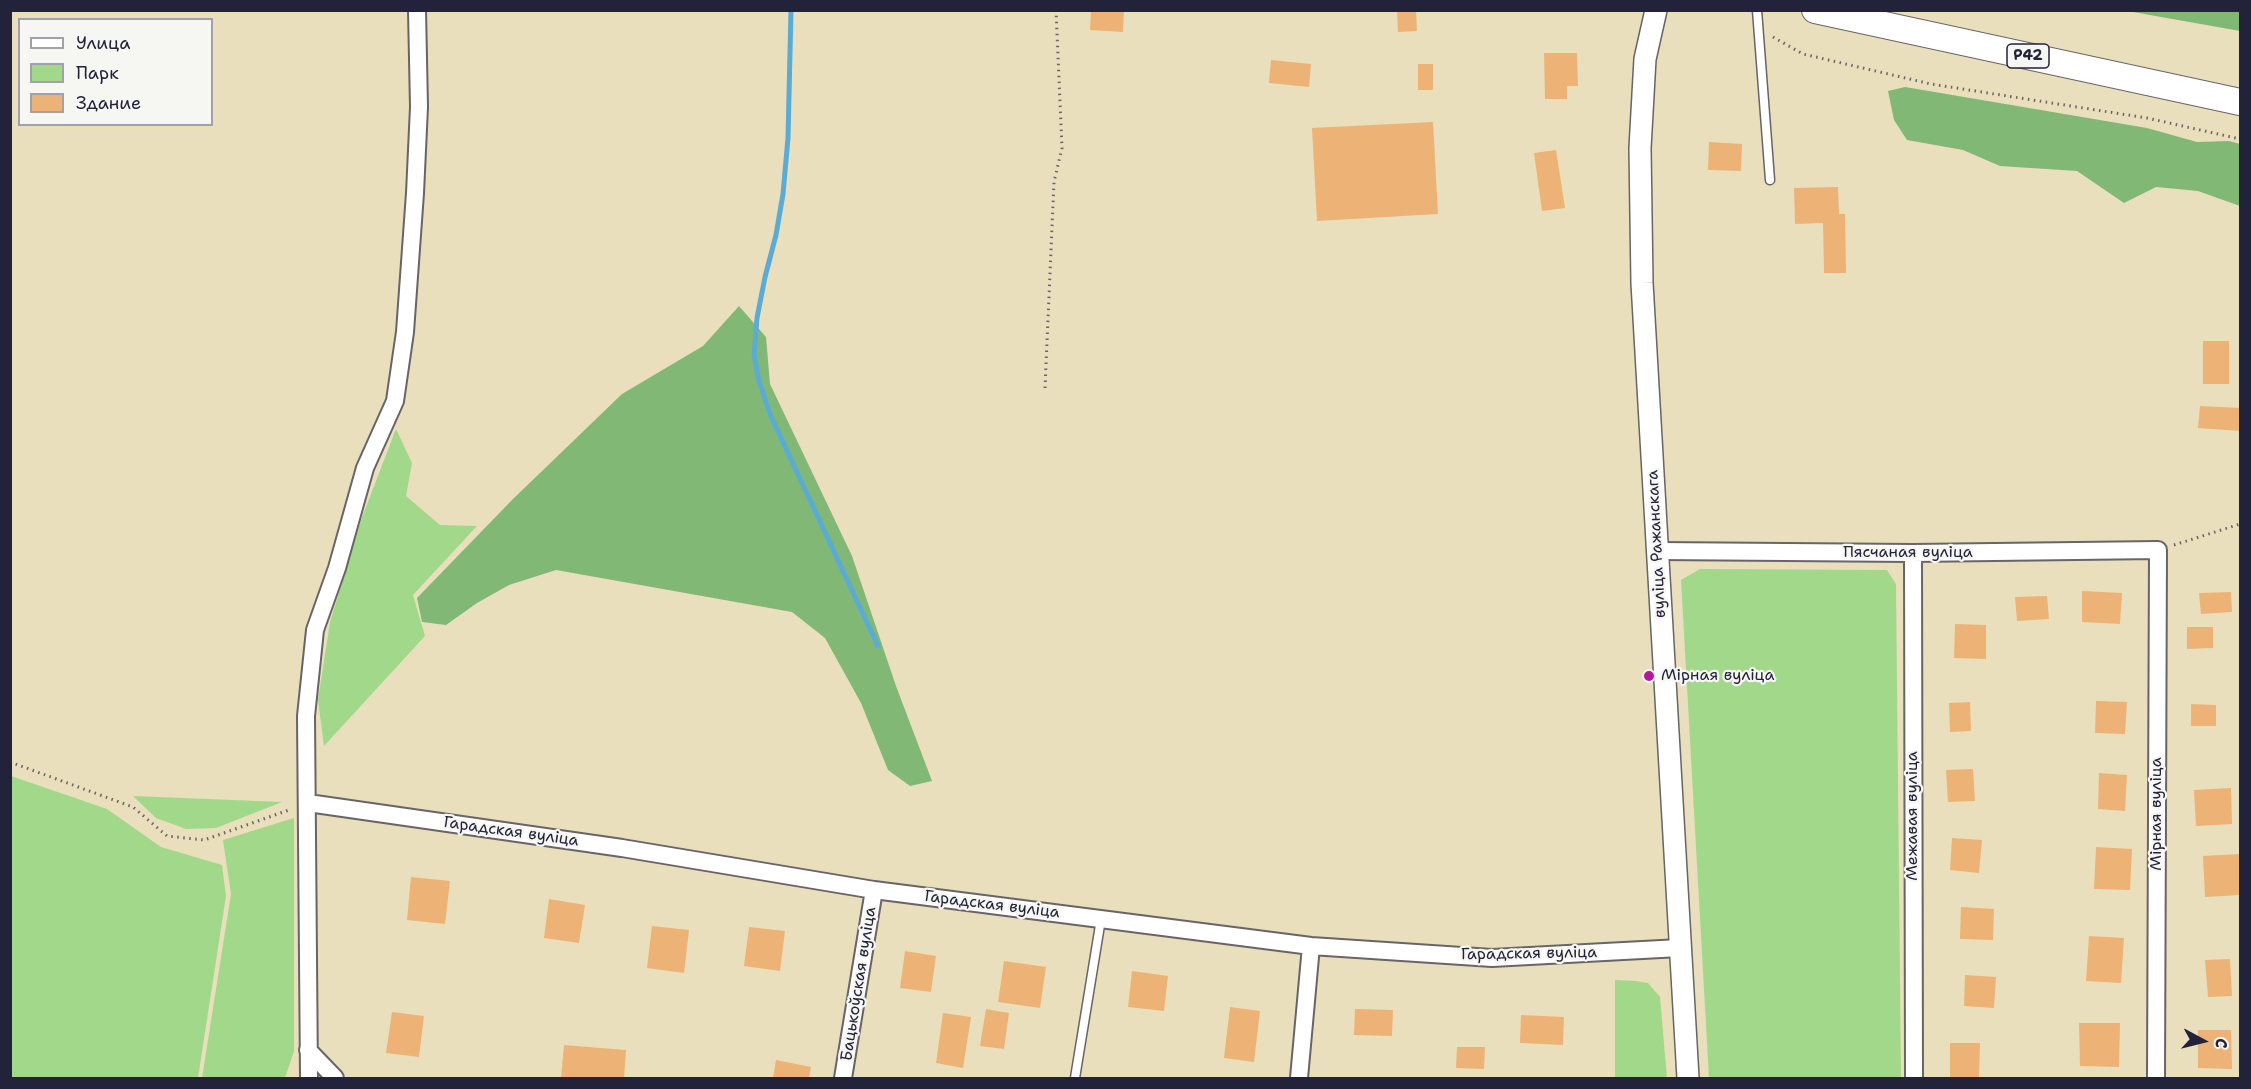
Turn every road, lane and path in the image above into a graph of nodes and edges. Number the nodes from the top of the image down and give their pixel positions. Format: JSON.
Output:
{"nodes":[{"id":1,"x":417,"y":10,"type":"edge"},
{"id":2,"x":1056,"y":10,"type":"edge"},
{"id":3,"x":1656,"y":10,"type":"edge"},
{"id":4,"x":1757,"y":10,"type":"edge"},
{"id":5,"x":1815,"y":10,"type":"edge"},
{"id":6,"x":1758,"y":28,"type":"junction"},
{"id":7,"x":2241,"y":102,"type":"edge"},
{"id":8,"x":2241,"y":139,"type":"edge"},
{"id":9,"x":1770,"y":180,"type":"dead end"},
{"id":10,"x":1045,"y":387,"type":"dead end"},
{"id":11,"x":2241,"y":524,"type":"edge"},
{"id":12,"x":2158,"y":550,"type":"junction"},
{"id":13,"x":1657,"y":551,"type":"junction"},
{"id":14,"x":1913,"y":553,"type":"junction"},
{"id":15,"x":10,"y":762,"type":"edge"},
{"id":16,"x":308,"y":803,"type":"junction"},
{"id":17,"x":874,"y":890,"type":"junction"},
{"id":18,"x":1101,"y":919,"type":"junction"},
{"id":19,"x":1311,"y":946,"type":"junction"},
{"id":20,"x":1680,"y":948,"type":"junction"},
{"id":21,"x":308,"y":1050,"type":"junction"},
{"id":22,"x":309,"y":1078,"type":"edge"},
{"id":23,"x":335,"y":1078,"type":"edge"},
{"id":24,"x":843,"y":1078,"type":"edge"},
{"id":25,"x":1075,"y":1078,"type":"edge"},
{"id":26,"x":1299,"y":1078,"type":"edge"},
{"id":27,"x":1689,"y":1078,"type":"edge"},
{"id":28,"x":1914,"y":1078,"type":"edge"},
{"id":29,"x":2156,"y":1078,"type":"edge"}],
"edges":[{"from":1,"to":16,"type":"street"},
{"from":2,"to":10,"type":"path"},
{"from":3,"to":13,"type":"street","name":"вуліца Ражанскага"},
{"from":4,"to":6,"type":"lane"},
{"from":5,"to":7,"type":"main road","number":"Р42"},
{"from":6,"to":8,"type":"path"},
{"from":6,"to":9,"type":"lane"},
{"from":11,"to":12,"type":"path"},
{"from":12,"to":14,"type":"street","name":"Пясчаная вуліца"},
{"from":12,"to":29,"type":"street","name":"Мірная вуліца"},
{"from":13,"to":14,"type":"street","name":"Пясчаная вуліца"},
{"from":13,"to":20,"type":"street","name":"вуліца Ражанскага"},
{"from":14,"to":28,"type":"street","name":"Межавая вуліца"},
{"from":15,"to":16,"type":"path"},
{"from":16,"to":17,"type":"street","name":"Гарадская вуліца"},
{"from":16,"to":21,"type":"street"},
{"from":17,"to":18,"type":"street","name":"Гарадская вуліца"},
{"from":17,"to":24,"type":"street","name":"Бацькоўская вуліца"},
{"from":18,"to":19,"type":"street","name":"Гарадская вуліца"},
{"from":18,"to":25,"type":"lane"},
{"from":19,"to":20,"type":"street","name":"Гарадская вуліца"},
{"from":19,"to":26,"type":"street"},
{"from":20,"to":27,"type":"street","name":"вуліца Ражанскага"},
{"from":21,"to":22,"type":"street"},
{"from":21,"to":23,"type":"street"}]}
